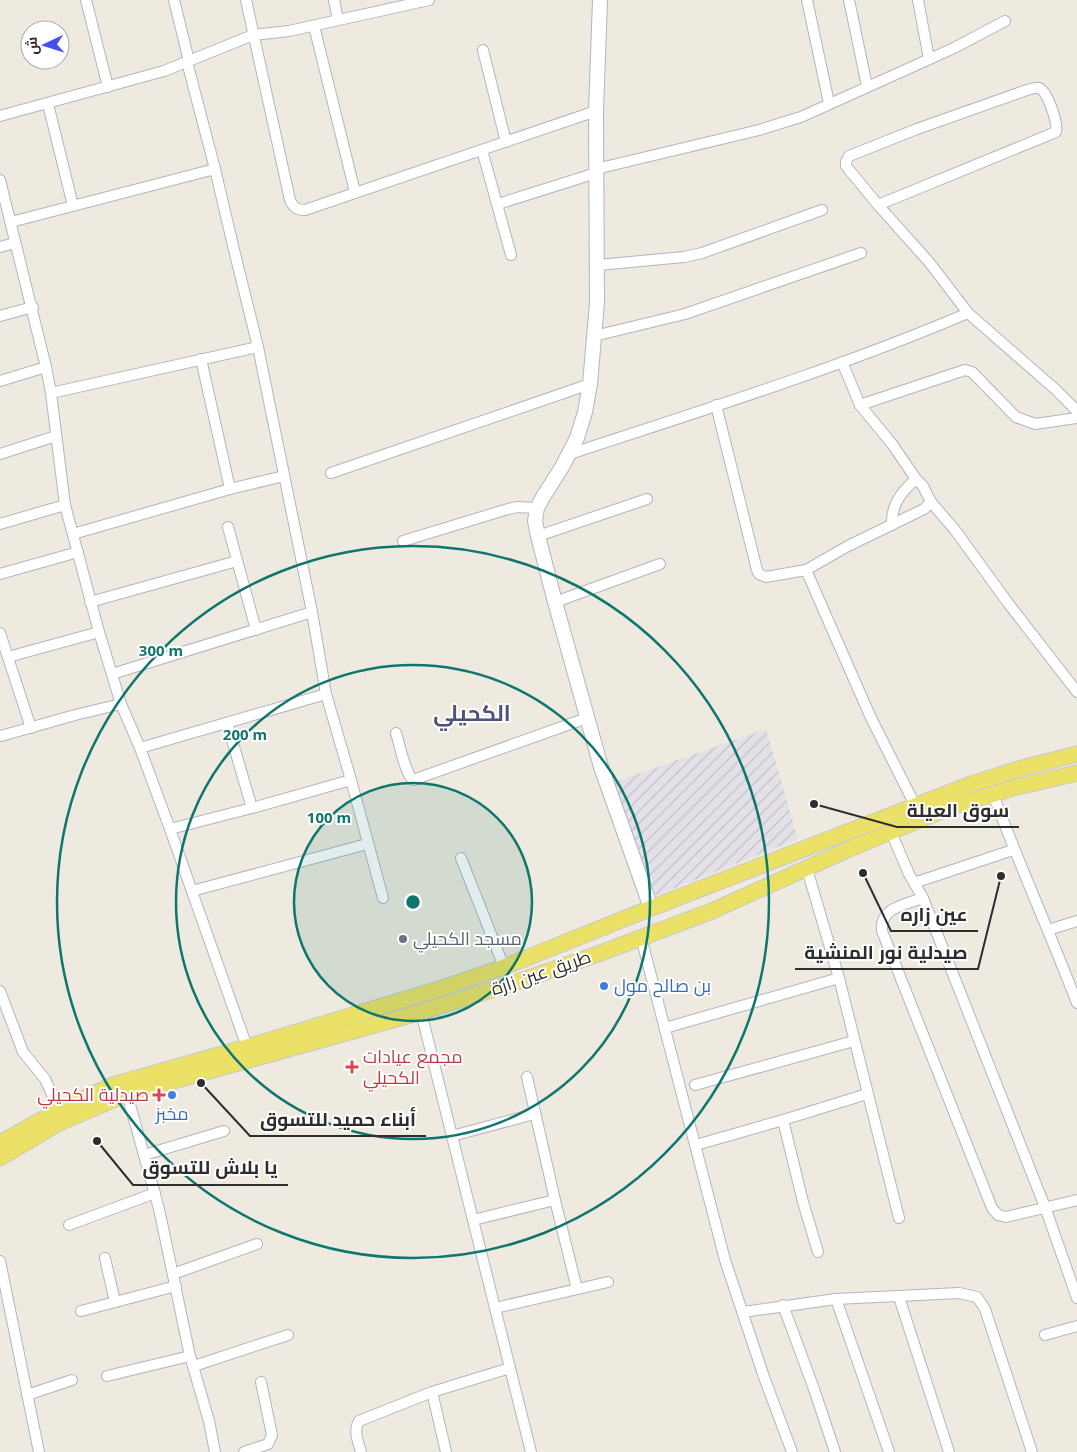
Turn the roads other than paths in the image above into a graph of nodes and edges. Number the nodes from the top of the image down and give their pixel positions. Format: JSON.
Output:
{"nodes":[{"id":1,"x":86,"y":0,"type":"edge"},
{"id":2,"x":174,"y":0,"type":"edge"},
{"id":3,"x":246,"y":0,"type":"edge"},
{"id":4,"x":334,"y":0,"type":"edge"},
{"id":5,"x":429,"y":0,"type":"edge"},
{"id":6,"x":600,"y":0,"type":"edge"},
{"id":7,"x":807,"y":0,"type":"edge"},
{"id":8,"x":849,"y":0,"type":"edge"},
{"id":9,"x":918,"y":0,"type":"edge"},
{"id":10,"x":415,"y":2,"type":"edge"},
{"id":11,"x":338,"y":20,"type":"junction"},
{"id":12,"x":1005,"y":21,"type":"dead end"},
{"id":13,"x":314,"y":26,"type":"junction"},
{"id":14,"x":254,"y":35,"type":"junction"},
{"id":15,"x":483,"y":50,"type":"dead end"},
{"id":16,"x":929,"y":59,"type":"junction"},
{"id":17,"x":188,"y":62,"type":"junction"},
{"id":18,"x":867,"y":86,"type":"junction"},
{"id":19,"x":108,"y":87,"type":"junction"},
{"id":20,"x":829,"y":103,"type":"junction"},
{"id":21,"x":48,"y":104,"type":"junction"},
{"id":22,"x":596,"y":111,"type":"junction"},
{"id":23,"x":0,"y":116,"type":"edge"},
{"id":24,"x":506,"y":142,"type":"junction"},
{"id":25,"x":482,"y":150,"type":"junction"},
{"id":26,"x":215,"y":169,"type":"junction"},
{"id":27,"x":596,"y":171,"type":"junction"},
{"id":28,"x":0,"y":180,"type":"edge"},
{"id":29,"x":355,"y":192,"type":"junction"},
{"id":30,"x":498,"y":204,"type":"junction"},
{"id":31,"x":878,"y":205,"type":"junction"},
{"id":32,"x":73,"y":206,"type":"junction"},
{"id":33,"x":822,"y":210,"type":"dead end"},
{"id":34,"x":11,"y":222,"type":"junction"},
{"id":35,"x":15,"y":243,"type":"junction"},
{"id":36,"x":0,"y":247,"type":"edge"},
{"id":37,"x":861,"y":253,"type":"dead end"},
{"id":38,"x":511,"y":255,"type":"dead end"},
{"id":39,"x":598,"y":265,"type":"junction"},
{"id":40,"x":32,"y":307,"type":"junction"},
{"id":41,"x":968,"y":313,"type":"junction"},
{"id":42,"x":0,"y":316,"type":"edge"},
{"id":43,"x":594,"y":336,"type":"junction"},
{"id":44,"x":258,"y":347,"type":"junction"},
{"id":45,"x":201,"y":359,"type":"junction"},
{"id":46,"x":842,"y":362,"type":"junction"},
{"id":47,"x":46,"y":367,"type":"junction"},
{"id":48,"x":0,"y":380,"type":"edge"},
{"id":49,"x":590,"y":384,"type":"junction"},
{"id":50,"x":51,"y":392,"type":"junction"},
{"id":51,"x":716,"y":405,"type":"junction"},
{"id":52,"x":860,"y":405,"type":"junction"},
{"id":53,"x":1077,"y":411,"type":"edge"},
{"id":54,"x":1077,"y":418,"type":"edge"},
{"id":55,"x":56,"y":436,"type":"junction"},
{"id":56,"x":0,"y":454,"type":"edge"},
{"id":57,"x":570,"y":454,"type":"junction"},
{"id":58,"x":331,"y":473,"type":"dead end"},
{"id":59,"x":284,"y":476,"type":"junction"},
{"id":60,"x":916,"y":479,"type":"junction"},
{"id":61,"x":230,"y":489,"type":"junction"},
{"id":62,"x":647,"y":499,"type":"dead end"},
{"id":63,"x":931,"y":502,"type":"junction"},
{"id":64,"x":65,"y":505,"type":"junction"},
{"id":65,"x":537,"y":508,"type":"junction"},
{"id":66,"x":0,"y":524,"type":"edge"},
{"id":67,"x":892,"y":525,"type":"junction"},
{"id":68,"x":228,"y":527,"type":"dead end"},
{"id":69,"x":73,"y":534,"type":"junction"},
{"id":70,"x":538,"y":536,"type":"junction"},
{"id":71,"x":403,"y":541,"type":"dead end"},
{"id":72,"x":78,"y":552,"type":"junction"},
{"id":73,"x":237,"y":561,"type":"junction"},
{"id":74,"x":660,"y":564,"type":"dead end"},
{"id":75,"x":806,"y":570,"type":"junction"},
{"id":76,"x":0,"y":574,"type":"edge"},
{"id":77,"x":90,"y":602,"type":"junction"},
{"id":78,"x":555,"y":602,"type":"junction"},
{"id":79,"x":312,"y":612,"type":"junction"},
{"id":80,"x":256,"y":630,"type":"junction"},
{"id":81,"x":99,"y":632,"type":"junction"},
{"id":82,"x":0,"y":633,"type":"edge"},
{"id":83,"x":8,"y":657,"type":"junction"},
{"id":84,"x":112,"y":674,"type":"junction"},
{"id":85,"x":1077,"y":692,"type":"edge"},
{"id":86,"x":326,"y":694,"type":"junction"},
{"id":87,"x":121,"y":704,"type":"junction"},
{"id":88,"x":587,"y":718,"type":"junction"},
{"id":89,"x":227,"y":723,"type":"junction"},
{"id":90,"x":31,"y":728,"type":"junction"},
{"id":91,"x":396,"y":733,"type":"dead end"},
{"id":92,"x":2,"y":736,"type":"dead end"},
{"id":93,"x":140,"y":748,"type":"junction"},
{"id":94,"x":1077,"y":754,"type":"edge"},
{"id":95,"x":1077,"y":773,"type":"edge"},
{"id":96,"x":351,"y":780,"type":"junction"},
{"id":97,"x":993,"y":794,"type":"junction"},
{"id":98,"x":915,"y":805,"type":"junction"},
{"id":99,"x":252,"y":808,"type":"junction"},
{"id":100,"x":170,"y":829,"type":"junction"},
{"id":101,"x":892,"y":832,"type":"junction"},
{"id":102,"x":367,"y":844,"type":"junction"},
{"id":103,"x":1014,"y":850,"type":"junction"},
{"id":104,"x":460,"y":858,"type":"dead end"},
{"id":105,"x":808,"y":869,"type":"junction"},
{"id":106,"x":914,"y":883,"type":"junction"},
{"id":107,"x":704,"y":887,"type":"junction"},
{"id":108,"x":192,"y":892,"type":"junction"},
{"id":109,"x":383,"y":898,"type":"dead end"},
{"id":110,"x":923,"y":898,"type":"junction"},
{"id":111,"x":650,"y":908,"type":"junction"},
{"id":112,"x":712,"y":910,"type":"junction"},
{"id":113,"x":1077,"y":921,"type":"edge"},
{"id":114,"x":1048,"y":930,"type":"junction"},
{"id":115,"x":588,"y":934,"type":"junction"},
{"id":116,"x":642,"y":937,"type":"junction"},
{"id":117,"x":598,"y":954,"type":"junction"},
{"id":118,"x":504,"y":967,"type":"junction"},
{"id":119,"x":839,"y":978,"type":"junction"},
{"id":120,"x":0,"y":991,"type":"edge"},
{"id":121,"x":1077,"y":1003,"type":"edge"},
{"id":122,"x":421,"y":1012,"type":"junction"},
{"id":123,"x":665,"y":1028,"type":"junction"},
{"id":124,"x":854,"y":1041,"type":"junction"},
{"id":125,"x":247,"y":1047,"type":"junction"},
{"id":126,"x":527,"y":1077,"type":"dead end"},
{"id":127,"x":696,"y":1085,"type":"dead end"},
{"id":128,"x":127,"y":1094,"type":"junction"},
{"id":129,"x":867,"y":1094,"type":"junction"},
{"id":130,"x":59,"y":1110,"type":"junction"},
{"id":131,"x":534,"y":1114,"type":"junction"},
{"id":132,"x":783,"y":1120,"type":"junction"},
{"id":133,"x":224,"y":1131,"type":"dead end"},
{"id":134,"x":452,"y":1136,"type":"junction"},
{"id":135,"x":0,"y":1143,"type":"edge"},
{"id":136,"x":696,"y":1145,"type":"junction"},
{"id":137,"x":144,"y":1155,"type":"junction"},
{"id":138,"x":0,"y":1158,"type":"edge"},
{"id":139,"x":155,"y":1192,"type":"junction"},
{"id":140,"x":555,"y":1200,"type":"junction"},
{"id":141,"x":1077,"y":1200,"type":"edge"},
{"id":142,"x":1045,"y":1207,"type":"junction"},
{"id":143,"x":899,"y":1218,"type":"dead end"},
{"id":144,"x":473,"y":1220,"type":"junction"},
{"id":145,"x":69,"y":1225,"type":"dead end"},
{"id":146,"x":257,"y":1244,"type":"dead end"},
{"id":147,"x":818,"y":1252,"type":"dead end"},
{"id":148,"x":105,"y":1258,"type":"dead end"},
{"id":149,"x":0,"y":1261,"type":"edge"},
{"id":150,"x":173,"y":1274,"type":"junction"},
{"id":151,"x":608,"y":1282,"type":"dead end"},
{"id":152,"x":176,"y":1286,"type":"junction"},
{"id":153,"x":577,"y":1289,"type":"junction"},
{"id":154,"x":899,"y":1297,"type":"junction"},
{"id":155,"x":1077,"y":1298,"type":"edge"},
{"id":156,"x":836,"y":1299,"type":"junction"},
{"id":157,"x":115,"y":1302,"type":"junction"},
{"id":158,"x":783,"y":1305,"type":"junction"},
{"id":159,"x":496,"y":1308,"type":"junction"},
{"id":160,"x":81,"y":1311,"type":"dead end"},
{"id":161,"x":744,"y":1312,"type":"junction"},
{"id":162,"x":1077,"y":1326,"type":"edge"},
{"id":163,"x":288,"y":1335,"type":"dead end"},
{"id":164,"x":1045,"y":1335,"type":"dead end"},
{"id":165,"x":192,"y":1361,"type":"junction"},
{"id":166,"x":510,"y":1368,"type":"junction"},
{"id":167,"x":107,"y":1376,"type":"dead end"},
{"id":168,"x":72,"y":1380,"type":"dead end"},
{"id":169,"x":261,"y":1382,"type":"dead end"},
{"id":170,"x":432,"y":1392,"type":"junction"},
{"id":171,"x":27,"y":1395,"type":"junction"},
{"id":172,"x":528,"y":1451,"type":"edge"},
{"id":173,"x":38,"y":1452,"type":"edge"},
{"id":174,"x":215,"y":1452,"type":"edge"},
{"id":175,"x":244,"y":1452,"type":"edge"},
{"id":176,"x":361,"y":1452,"type":"edge"},
{"id":177,"x":446,"y":1452,"type":"edge"},
{"id":178,"x":792,"y":1452,"type":"edge"},
{"id":179,"x":835,"y":1452,"type":"edge"},
{"id":180,"x":889,"y":1452,"type":"edge"},
{"id":181,"x":949,"y":1452,"type":"edge"},
{"id":182,"x":1032,"y":1452,"type":"edge"}],
"edges":[{"from":1,"to":19,"type":"street"},
{"from":2,"to":17,"type":"street"},
{"from":3,"to":14,"type":"street"},
{"from":4,"to":11,"type":"street"},
{"from":5,"to":10,"type":"street"},
{"from":6,"to":22,"type":"street"},
{"from":7,"to":20,"type":"street"},
{"from":8,"to":18,"type":"street"},
{"from":9,"to":16,"type":"street"},
{"from":10,"to":11,"type":"street"},
{"from":11,"to":13,"type":"street"},
{"from":12,"to":16,"type":"street"},
{"from":13,"to":14,"type":"street"},
{"from":13,"to":29,"type":"street"},
{"from":14,"to":17,"type":"street"},
{"from":14,"to":29,"type":"street"},
{"from":15,"to":24,"type":"street"},
{"from":16,"to":18,"type":"street"},
{"from":17,"to":19,"type":"street"},
{"from":17,"to":26,"type":"street"},
{"from":18,"to":20,"type":"street"},
{"from":19,"to":21,"type":"street"},
{"from":20,"to":27,"type":"street"},
{"from":21,"to":23,"type":"street"},
{"from":21,"to":32,"type":"street"},
{"from":22,"to":24,"type":"street"},
{"from":22,"to":27,"type":"street"},
{"from":24,"to":25,"type":"street"},
{"from":25,"to":29,"type":"street"},
{"from":25,"to":30,"type":"street"},
{"from":26,"to":32,"type":"street"},
{"from":26,"to":44,"type":"street"},
{"from":27,"to":30,"type":"street"},
{"from":27,"to":39,"type":"street"},
{"from":28,"to":34,"type":"street"},
{"from":30,"to":38,"type":"street"},
{"from":31,"to":31,"type":"street"},
{"from":31,"to":41,"type":"street"},
{"from":32,"to":34,"type":"street"},
{"from":33,"to":39,"type":"street"},
{"from":34,"to":35,"type":"street"},
{"from":35,"to":36,"type":"street"},
{"from":35,"to":40,"type":"street"},
{"from":37,"to":43,"type":"street"},
{"from":39,"to":43,"type":"street"},
{"from":40,"to":42,"type":"street"},
{"from":40,"to":47,"type":"street"},
{"from":41,"to":46,"type":"street"},
{"from":41,"to":53,"type":"street"},
{"from":43,"to":49,"type":"street"},
{"from":44,"to":45,"type":"street"},
{"from":44,"to":59,"type":"street"},
{"from":45,"to":50,"type":"street"},
{"from":45,"to":61,"type":"street"},
{"from":46,"to":51,"type":"street"},
{"from":46,"to":52,"type":"street"},
{"from":47,"to":48,"type":"street"},
{"from":47,"to":50,"type":"street"},
{"from":49,"to":57,"type":"street"},
{"from":49,"to":58,"type":"street"},
{"from":50,"to":55,"type":"street"},
{"from":51,"to":57,"type":"street"},
{"from":51,"to":75,"type":"street"},
{"from":52,"to":54,"type":"street"},
{"from":52,"to":60,"type":"street"},
{"from":55,"to":56,"type":"street"},
{"from":55,"to":64,"type":"street"},
{"from":57,"to":65,"type":"street"},
{"from":59,"to":61,"type":"street"},
{"from":59,"to":79,"type":"street"},
{"from":60,"to":63,"type":"street"},
{"from":60,"to":67,"type":"street"},
{"from":61,"to":69,"type":"street"},
{"from":62,"to":70,"type":"street"},
{"from":63,"to":67,"type":"street"},
{"from":63,"to":85,"type":"street"},
{"from":64,"to":66,"type":"street"},
{"from":64,"to":69,"type":"street"},
{"from":65,"to":70,"type":"street"},
{"from":65,"to":71,"type":"street"},
{"from":67,"to":75,"type":"street"},
{"from":68,"to":73,"type":"street"},
{"from":69,"to":72,"type":"street"},
{"from":70,"to":78,"type":"street"},
{"from":72,"to":76,"type":"street"},
{"from":72,"to":77,"type":"street"},
{"from":73,"to":77,"type":"street"},
{"from":73,"to":80,"type":"street"},
{"from":74,"to":78,"type":"street"},
{"from":75,"to":98,"type":"street"},
{"from":77,"to":81,"type":"street"},
{"from":78,"to":88,"type":"street"},
{"from":79,"to":80,"type":"street"},
{"from":79,"to":86,"type":"street"},
{"from":80,"to":84,"type":"street"},
{"from":81,"to":83,"type":"street"},
{"from":81,"to":84,"type":"street"},
{"from":82,"to":83,"type":"street"},
{"from":83,"to":90,"type":"street"},
{"from":84,"to":87,"type":"street"},
{"from":86,"to":89,"type":"street"},
{"from":86,"to":96,"type":"street"},
{"from":87,"to":90,"type":"street"},
{"from":87,"to":93,"type":"street"},
{"from":88,"to":91,"type":"street"},
{"from":88,"to":111,"type":"street"},
{"from":89,"to":93,"type":"street"},
{"from":89,"to":99,"type":"street"},
{"from":90,"to":92,"type":"street"},
{"from":93,"to":100,"type":"street"},
{"from":94,"to":98,"type":"main road","name":"طريق عين زارة"},
{"from":95,"to":97,"type":"main road","name":"طريق عين زارة"},
{"from":96,"to":99,"type":"street"},
{"from":96,"to":102,"type":"street"},
{"from":97,"to":101,"type":"main road","name":"طريق عين زارة"},
{"from":97,"to":103,"type":"street"},
{"from":98,"to":107,"type":"main road","name":"طريق عين زارة"},
{"from":99,"to":100,"type":"street"},
{"from":100,"to":108,"type":"street"},
{"from":101,"to":105,"type":"main road","name":"طريق عين زارة"},
{"from":101,"to":106,"type":"street"},
{"from":102,"to":108,"type":"street"},
{"from":102,"to":109,"type":"street"},
{"from":103,"to":106,"type":"street"},
{"from":103,"to":114,"type":"street"},
{"from":104,"to":118,"type":"street"},
{"from":105,"to":112,"type":"main road","name":"طريق عين زارة"},
{"from":105,"to":119,"type":"street"},
{"from":106,"to":110,"type":"street"},
{"from":107,"to":111,"type":"main road","name":"طريق عين زارة"},
{"from":107,"to":112,"type":"main road"},
{"from":108,"to":125,"type":"street"},
{"from":110,"to":142,"type":"street"},
{"from":110,"to":142,"type":"street"},
{"from":111,"to":115,"type":"main road","name":"طريق عين زارة"},
{"from":112,"to":116,"type":"main road","name":"طريق عين زارة"},
{"from":113,"to":114,"type":"street"},
{"from":114,"to":121,"type":"street"},
{"from":115,"to":117,"type":"main road"},
{"from":115,"to":118,"type":"main road","name":"طريق عين زارة"},
{"from":116,"to":117,"type":"main road","name":"طريق عين زارة"},
{"from":116,"to":123,"type":"street"},
{"from":117,"to":122,"type":"main road","name":"طريق عين زارة"},
{"from":118,"to":125,"type":"main road","name":"طريق عين زارة"},
{"from":119,"to":123,"type":"street"},
{"from":119,"to":124,"type":"street"},
{"from":120,"to":130,"type":"street"},
{"from":122,"to":128,"type":"main road","name":"طريق عين زارة"},
{"from":122,"to":134,"type":"street"},
{"from":123,"to":136,"type":"street"},
{"from":124,"to":127,"type":"street"},
{"from":124,"to":129,"type":"street"},
{"from":125,"to":130,"type":"main road","name":"طريق عين زارة"},
{"from":126,"to":131,"type":"street"},
{"from":128,"to":137,"type":"street"},
{"from":128,"to":138,"type":"main road","name":"طريق عين زارة"},
{"from":129,"to":132,"type":"street"},
{"from":129,"to":143,"type":"street"},
{"from":130,"to":135,"type":"main road","name":"طريق عين زارة"},
{"from":131,"to":134,"type":"street"},
{"from":131,"to":140,"type":"street"},
{"from":132,"to":136,"type":"street"},
{"from":132,"to":147,"type":"street"},
{"from":133,"to":137,"type":"street"},
{"from":134,"to":144,"type":"street"},
{"from":136,"to":161,"type":"street"},
{"from":137,"to":139,"type":"street"},
{"from":139,"to":145,"type":"street"},
{"from":139,"to":150,"type":"street"},
{"from":140,"to":144,"type":"street"},
{"from":140,"to":153,"type":"street"},
{"from":141,"to":142,"type":"street"},
{"from":142,"to":155,"type":"street"},
{"from":144,"to":159,"type":"street"},
{"from":146,"to":150,"type":"street"},
{"from":148,"to":157,"type":"street"},
{"from":149,"to":171,"type":"street"},
{"from":150,"to":152,"type":"street"},
{"from":151,"to":153,"type":"street"},
{"from":152,"to":157,"type":"street"},
{"from":152,"to":165,"type":"street"},
{"from":153,"to":159,"type":"street"},
{"from":154,"to":156,"type":"street"},
{"from":154,"to":181,"type":"street"},
{"from":154,"to":182,"type":"street"},
{"from":156,"to":158,"type":"street"},
{"from":156,"to":180,"type":"street"},
{"from":157,"to":160,"type":"street"},
{"from":158,"to":161,"type":"street"},
{"from":158,"to":179,"type":"street"},
{"from":159,"to":166,"type":"street"},
{"from":161,"to":178,"type":"street"},
{"from":162,"to":164,"type":"street"},
{"from":163,"to":165,"type":"street"},
{"from":165,"to":167,"type":"street"},
{"from":165,"to":174,"type":"street"},
{"from":166,"to":170,"type":"street"},
{"from":166,"to":172,"type":"street"},
{"from":168,"to":171,"type":"street"},
{"from":169,"to":175,"type":"street"},
{"from":170,"to":176,"type":"street"},
{"from":170,"to":177,"type":"street"},
{"from":171,"to":173,"type":"street"}]}
